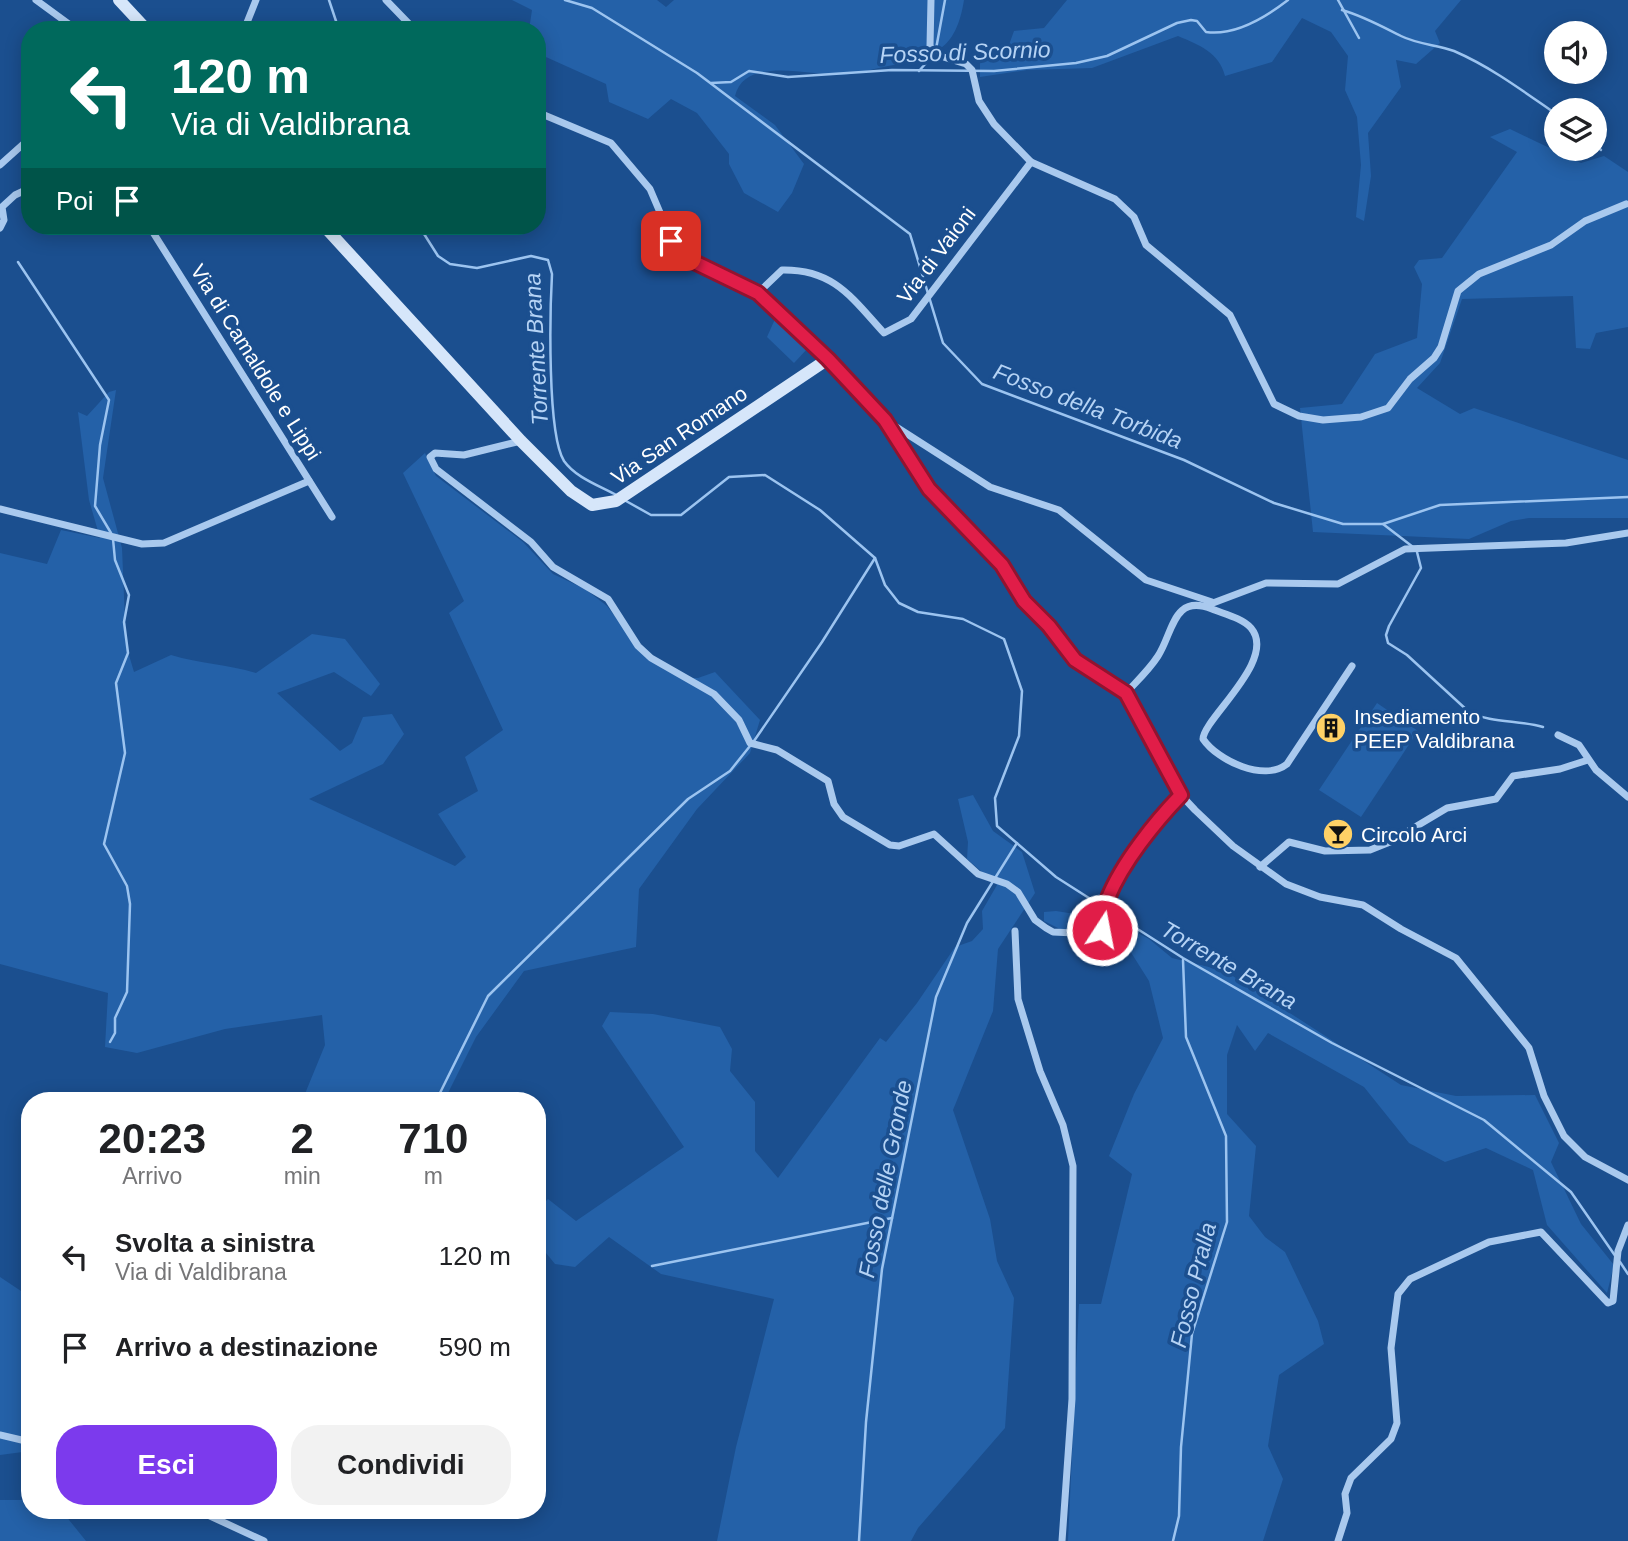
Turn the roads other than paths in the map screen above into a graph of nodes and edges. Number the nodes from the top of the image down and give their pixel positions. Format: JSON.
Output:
{"nodes":[{"id":1,"x":36,"y":0,"type":"edge"},
{"id":2,"x":119,"y":0,"type":"edge"},
{"id":3,"x":256,"y":0,"type":"edge"},
{"id":4,"x":386,"y":0,"type":"edge"},
{"id":5,"x":931,"y":0,"type":"edge"},
{"id":6,"x":65,"y":21,"type":"edge"},
{"id":7,"x":138,"y":21,"type":"edge"},
{"id":8,"x":248,"y":21,"type":"edge"},
{"id":9,"x":406,"y":21,"type":"edge"},
{"id":10,"x":546,"y":116,"type":"edge"},
{"id":11,"x":21,"y":146,"type":"edge"},
{"id":12,"x":1031,"y":162,"type":"junction"},
{"id":13,"x":0,"y":165,"type":"edge"},
{"id":14,"x":21,"y":192,"type":"edge"},
{"id":15,"x":1626,"y":204,"type":"dead end"},
{"id":16,"x":0,"y":228,"type":"edge"},
{"id":17,"x":155,"y":235,"type":"edge"},
{"id":18,"x":332,"y":235,"type":"edge"},
{"id":19,"x":758,"y":293,"type":"junction"},
{"id":20,"x":828,"y":359,"type":"junction"},
{"id":21,"x":885,"y":420,"type":"junction"},
{"id":22,"x":521,"y":441,"type":"junction"},
{"id":23,"x":309,"y":481,"type":"junction"},
{"id":24,"x":0,"y":509,"type":"edge"},
{"id":25,"x":332,"y":517,"type":"dead end"},
{"id":26,"x":1628,"y":533,"type":"edge"},
{"id":27,"x":1209,"y":604,"type":"junction"},
{"id":28,"x":1352,"y":666,"type":"dead end"},
{"id":29,"x":1126,"y":693,"type":"junction"},
{"id":30,"x":1558,"y":735,"type":"dead end"},
{"id":31,"x":1588,"y":760,"type":"junction"},
{"id":32,"x":1181,"y":795,"type":"junction"},
{"id":33,"x":1628,"y":797,"type":"edge"},
{"id":34,"x":1260,"y":867,"type":"junction"},
{"id":35,"x":1016,"y":931,"type":"dead end"},
{"id":36,"x":1628,"y":1180,"type":"edge"},
{"id":37,"x":1628,"y":1225,"type":"edge"},
{"id":38,"x":0,"y":1435,"type":"edge"},
{"id":39,"x":21,"y":1440,"type":"edge"},
{"id":40,"x":216,"y":1519,"type":"edge"},
{"id":41,"x":264,"y":1541,"type":"edge"},
{"id":42,"x":1062,"y":1541,"type":"edge"},
{"id":43,"x":1338,"y":1541,"type":"edge"}],
"edges":[{"from":1,"to":6,"type":"street"},
{"from":2,"to":7,"type":"street"},
{"from":3,"to":8,"type":"street"},
{"from":4,"to":9,"type":"street"},
{"from":5,"to":12,"type":"street"},
{"from":10,"to":19,"type":"street"},
{"from":11,"to":13,"type":"street"},
{"from":12,"to":15,"type":"street"},
{"from":12,"to":19,"type":"street","name":"Via di Vaioni"},
{"from":14,"to":16,"type":"street"},
{"from":17,"to":23,"type":"street","name":"Via di Camaldole e Lippi"},
{"from":18,"to":22,"type":"street","name":"Via San Romano"},
{"from":19,"to":20,"type":"street"},
{"from":20,"to":21,"type":"street"},
{"from":20,"to":22,"type":"street","name":"Via San Romano"},
{"from":21,"to":27,"type":"street"},
{"from":21,"to":29,"type":"street"},
{"from":22,"to":32,"type":"street"},
{"from":23,"to":24,"type":"street"},
{"from":23,"to":25,"type":"street","name":"Via di Camaldole e Lippi"},
{"from":26,"to":27,"type":"street"},
{"from":27,"to":28,"type":"street"},
{"from":27,"to":29,"type":"street"},
{"from":29,"to":32,"type":"street"},
{"from":30,"to":31,"type":"street"},
{"from":31,"to":33,"type":"street"},
{"from":31,"to":34,"type":"street"},
{"from":32,"to":34,"type":"street"},
{"from":34,"to":36,"type":"street"},
{"from":35,"to":42,"type":"street"},
{"from":37,"to":43,"type":"street"},
{"from":38,"to":39,"type":"street"},
{"from":40,"to":41,"type":"street"}]}
